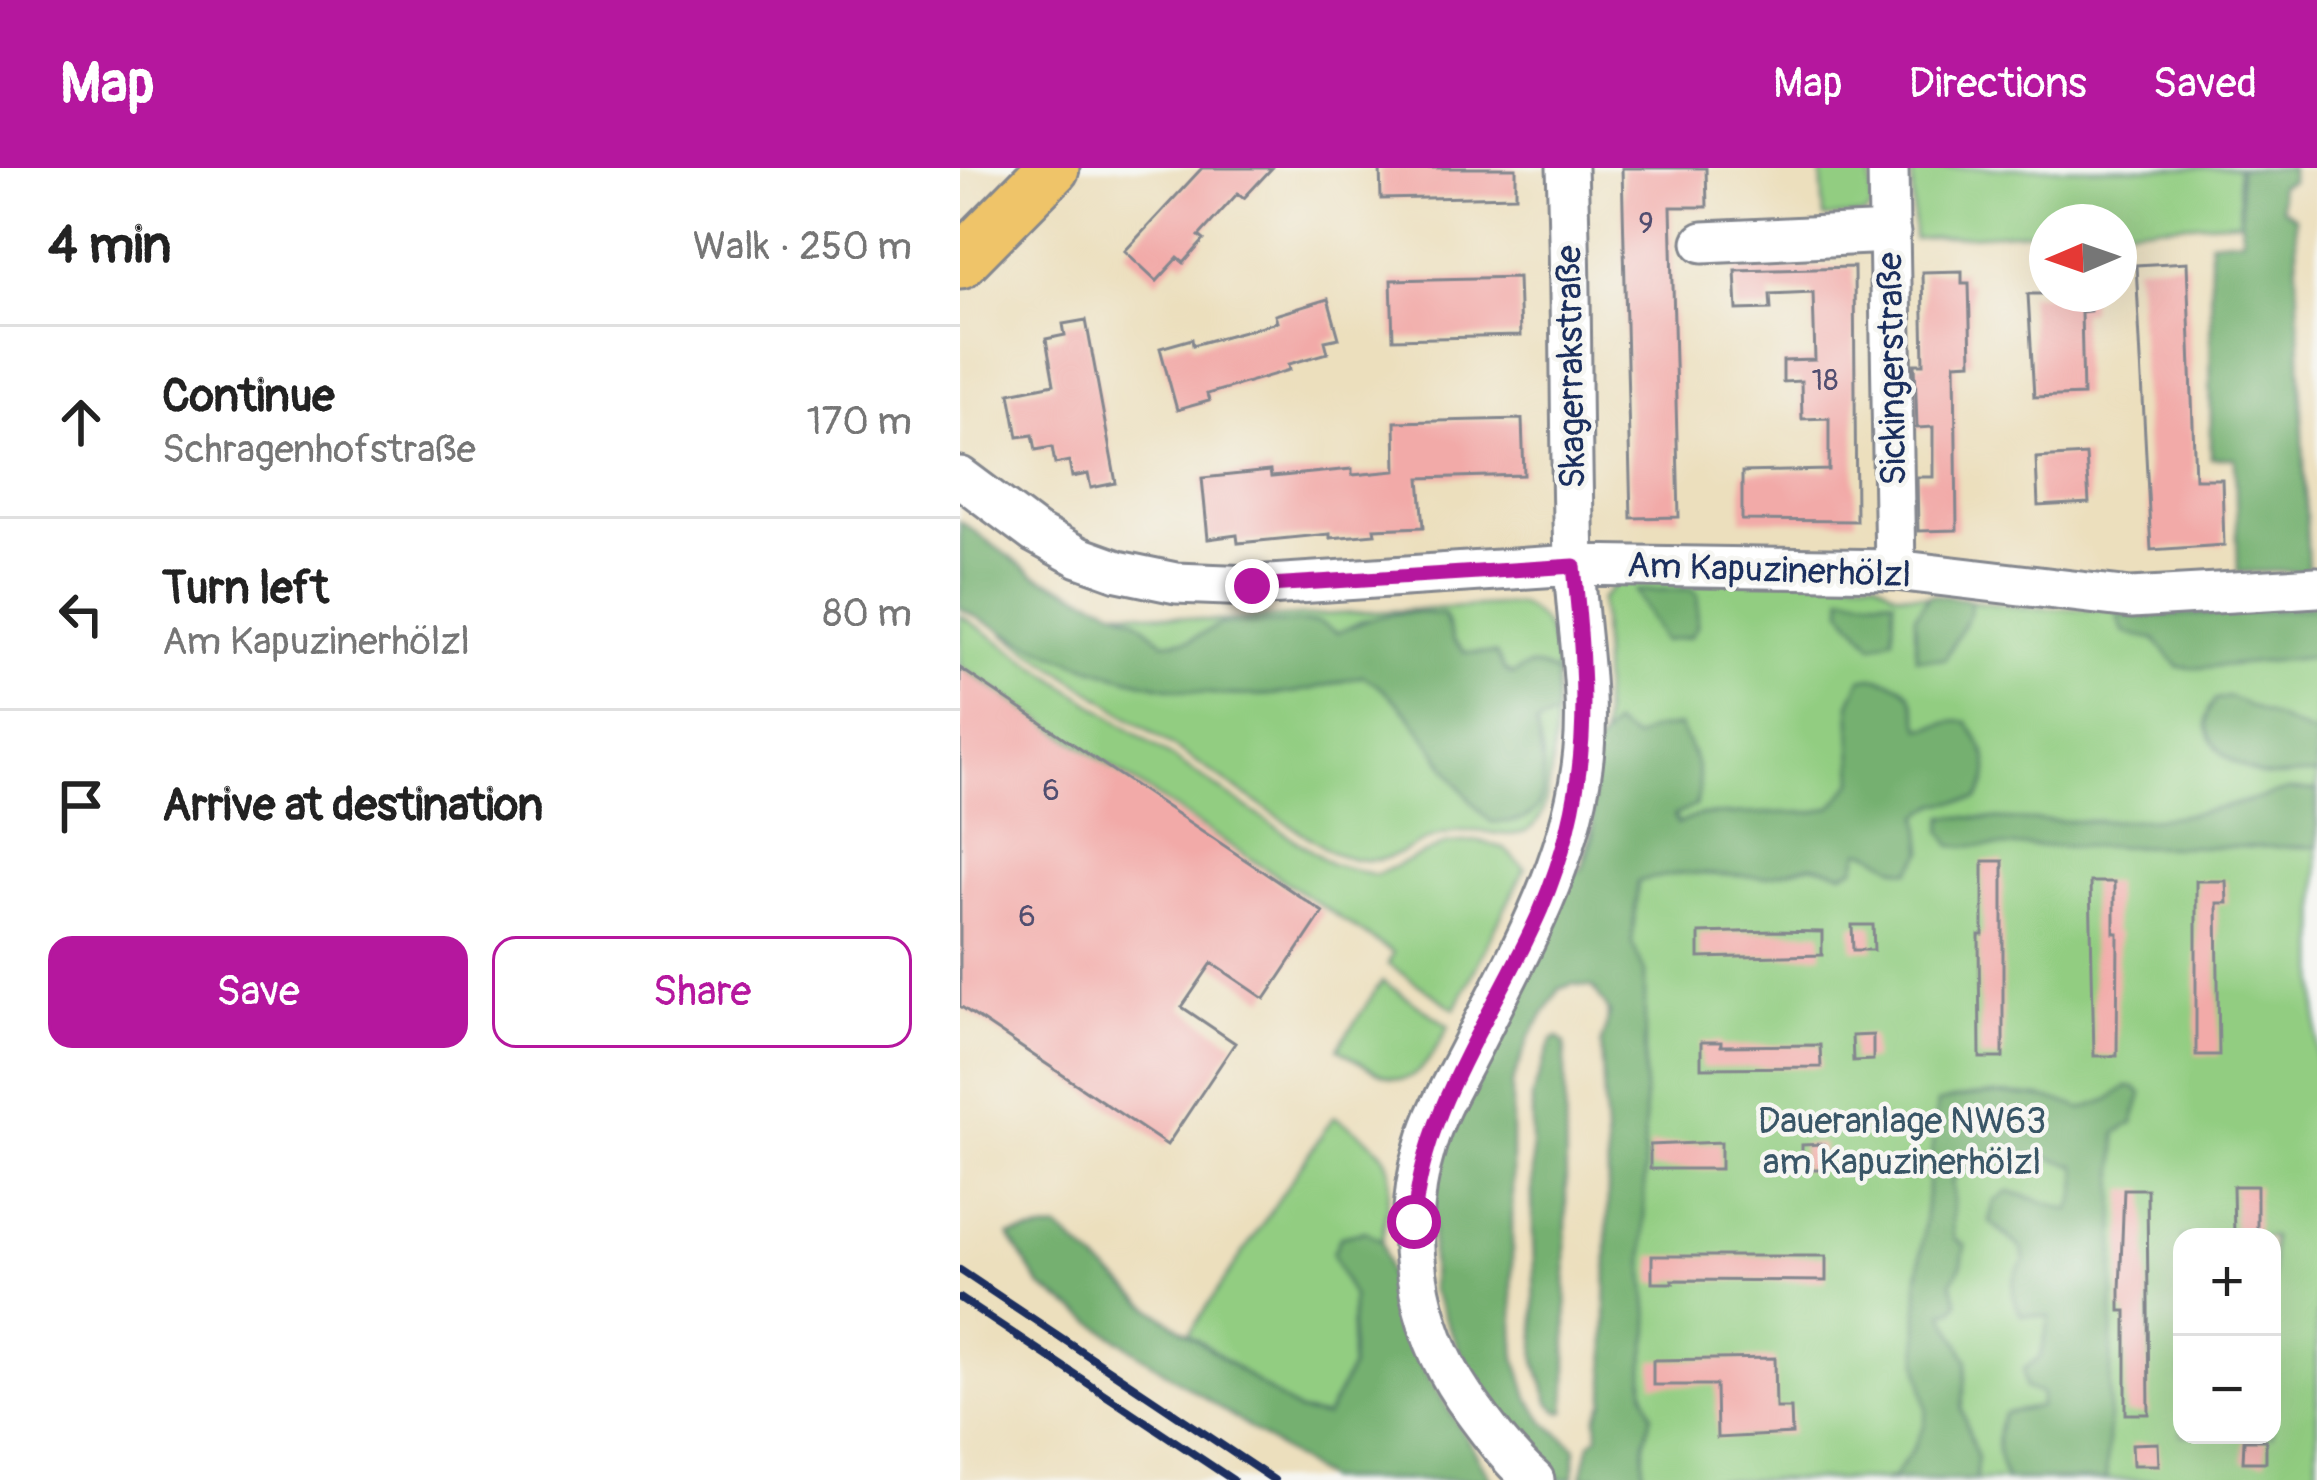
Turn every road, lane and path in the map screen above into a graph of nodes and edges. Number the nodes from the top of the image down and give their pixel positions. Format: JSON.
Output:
{"nodes":[{"id":1,"x":1052,"y":168,"type":"edge"},
{"id":2,"x":1568,"y":168,"type":"edge"},
{"id":3,"x":1888,"y":168,"type":"edge"},
{"id":4,"x":1890,"y":233,"type":"junction"},
{"id":5,"x":1703,"y":242,"type":"dead end"},
{"id":6,"x":960,"y":262,"type":"edge"},
{"id":7,"x":960,"y":477,"type":"edge"},
{"id":8,"x":1574,"y":566,"type":"junction"},
{"id":9,"x":1895,"y":570,"type":"junction"},
{"id":10,"x":2317,"y":587,"type":"edge"},
{"id":11,"x":1534,"y":1480,"type":"edge"}],
"edges":[{"from":1,"to":6,"type":"main road"},
{"from":2,"to":8,"type":"street","name":"Skagerrakstraße"},
{"from":3,"to":4,"type":"street","name":"Sickingerstraße"},
{"from":4,"to":5,"type":"street"},
{"from":4,"to":9,"type":"street","name":"Sickingerstraße"},
{"from":7,"to":8,"type":"street","name":"Am Kapuzinerhölzl"},
{"from":8,"to":9,"type":"street","name":"Am Kapuzinerhölzl"},
{"from":8,"to":11,"type":"street","name":"Skagerrakstraße"},
{"from":9,"to":10,"type":"street","name":"Am Kapuzinerhölzl"}]}
